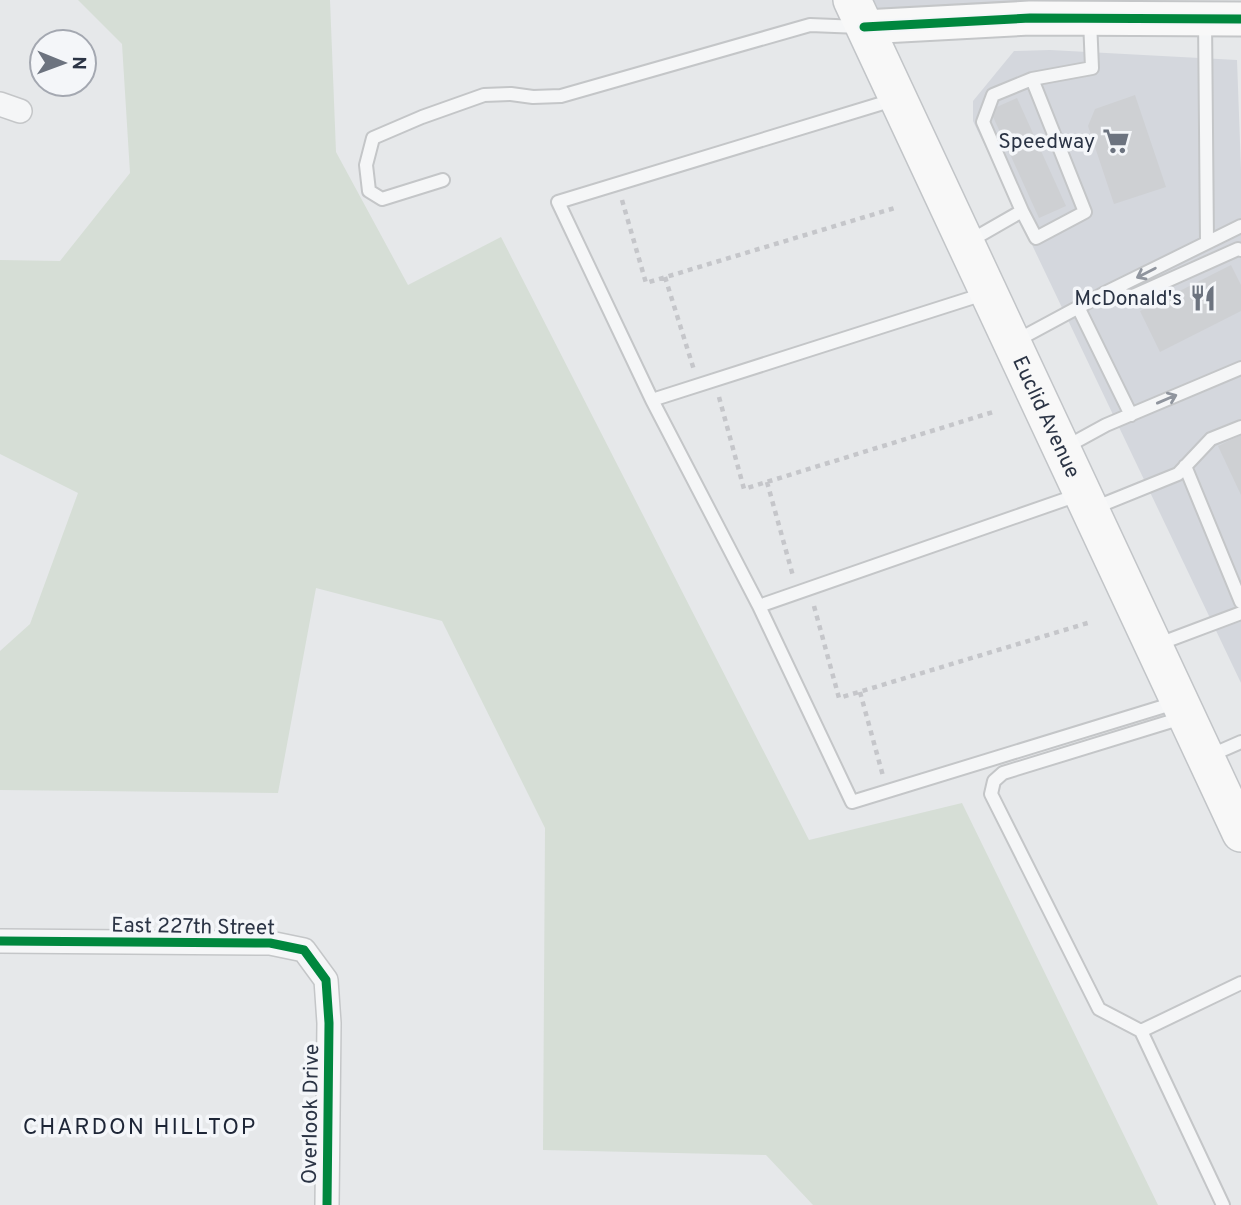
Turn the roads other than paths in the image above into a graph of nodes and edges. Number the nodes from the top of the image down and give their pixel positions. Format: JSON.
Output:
{"nodes":[{"id":1,"x":858,"y":13,"type":"edge"},
{"id":2,"x":1090,"y":19,"type":"junction"},
{"id":3,"x":1205,"y":19,"type":"junction"},
{"id":4,"x":1241,"y":19,"type":"edge"},
{"id":5,"x":1032,"y":79,"type":"junction"},
{"id":6,"x":897,"y":99,"type":"junction"},
{"id":7,"x":443,"y":180,"type":"dead end"},
{"id":8,"x":1022,"y":211,"type":"junction"},
{"id":9,"x":1241,"y":226,"type":"edge"},
{"id":10,"x":1207,"y":242,"type":"junction"},
{"id":11,"x":964,"y":244,"type":"junction"},
{"id":12,"x":1241,"y":250,"type":"edge"},
{"id":13,"x":988,"y":293,"type":"junction"},
{"id":14,"x":1103,"y":294,"type":"junction"},
{"id":15,"x":1078,"y":307,"type":"junction"},
{"id":16,"x":1011,"y":343,"type":"junction"},
{"id":17,"x":1240,"y":366,"type":"edge"},
{"id":18,"x":652,"y":400,"type":"junction"},
{"id":19,"x":1131,"y":415,"type":"junction"},
{"id":20,"x":1241,"y":428,"type":"edge"},
{"id":21,"x":1061,"y":449,"type":"junction"},
{"id":22,"x":1185,"y":466,"type":"junction"},
{"id":23,"x":1086,"y":502,"type":"junction"},
{"id":24,"x":1241,"y":602,"type":"edge"},
{"id":25,"x":759,"y":606,"type":"junction"},
{"id":26,"x":1241,"y":613,"type":"edge"},
{"id":27,"x":1153,"y":646,"type":"junction"},
{"id":28,"x":1183,"y":709,"type":"junction"},
{"id":29,"x":1241,"y":742,"type":"edge"},
{"id":30,"x":1206,"y":758,"type":"junction"},
{"id":31,"x":1241,"y":833,"type":"edge"},
{"id":32,"x":0,"y":941,"type":"edge"},
{"id":33,"x":1241,"y":983,"type":"edge"},
{"id":34,"x":328,"y":1023,"type":"joint"},
{"id":35,"x":1140,"y":1031,"type":"junction"},
{"id":36,"x":327,"y":1205,"type":"edge"},
{"id":37,"x":1223,"y":1205,"type":"edge"}],
"edges":[{"from":1,"to":2,"type":"street"},
{"from":1,"to":6,"type":"main road","name":"Euclid Avenue"},
{"from":1,"to":7,"type":"lane"},
{"from":2,"to":3,"type":"street"},
{"from":2,"to":5,"type":"lane"},
{"from":3,"to":4,"type":"street"},
{"from":3,"to":10,"type":"lane"},
{"from":5,"to":8,"type":"lane"},
{"from":5,"to":8,"type":"lane"},
{"from":6,"to":11,"type":"main road","name":"Euclid Avenue"},
{"from":6,"to":18,"type":"lane"},
{"from":8,"to":11,"type":"lane"},
{"from":9,"to":10,"type":"lane"},
{"from":10,"to":14,"type":"lane","one_way":true},
{"from":11,"to":13,"type":"main road","name":"Euclid Avenue"},
{"from":12,"to":14,"type":"lane"},
{"from":13,"to":16,"type":"main road","name":"Euclid Avenue"},
{"from":13,"to":18,"type":"lane"},
{"from":14,"to":15,"type":"lane"},
{"from":15,"to":16,"type":"lane"},
{"from":15,"to":19,"type":"lane"},
{"from":16,"to":21,"type":"main road","name":"Euclid Avenue"},
{"from":19,"to":17,"type":"lane","one_way":true},
{"from":18,"to":25,"type":"lane"},
{"from":19,"to":21,"type":"lane"},
{"from":20,"to":22,"type":"lane"},
{"from":21,"to":23,"type":"main road","name":"Euclid Avenue"},
{"from":22,"to":23,"type":"lane"},
{"from":22,"to":24,"type":"lane"},
{"from":23,"to":25,"type":"lane"},
{"from":23,"to":27,"type":"main road","name":"Euclid Avenue"},
{"from":25,"to":28,"type":"lane"},
{"from":26,"to":27,"type":"lane"},
{"from":27,"to":28,"type":"main road","name":"Euclid Avenue"},
{"from":28,"to":30,"type":"main road","name":"Euclid Avenue"},
{"from":28,"to":35,"type":"lane"},
{"from":29,"to":30,"type":"lane"},
{"from":30,"to":31,"type":"main road","name":"Euclid Avenue"},
{"from":32,"to":34,"type":"street","name":"East 227th Street"},
{"from":33,"to":35,"type":"lane"},
{"from":34,"to":36,"type":"street","name":"Overlook Drive"},
{"from":35,"to":37,"type":"lane"}]}
